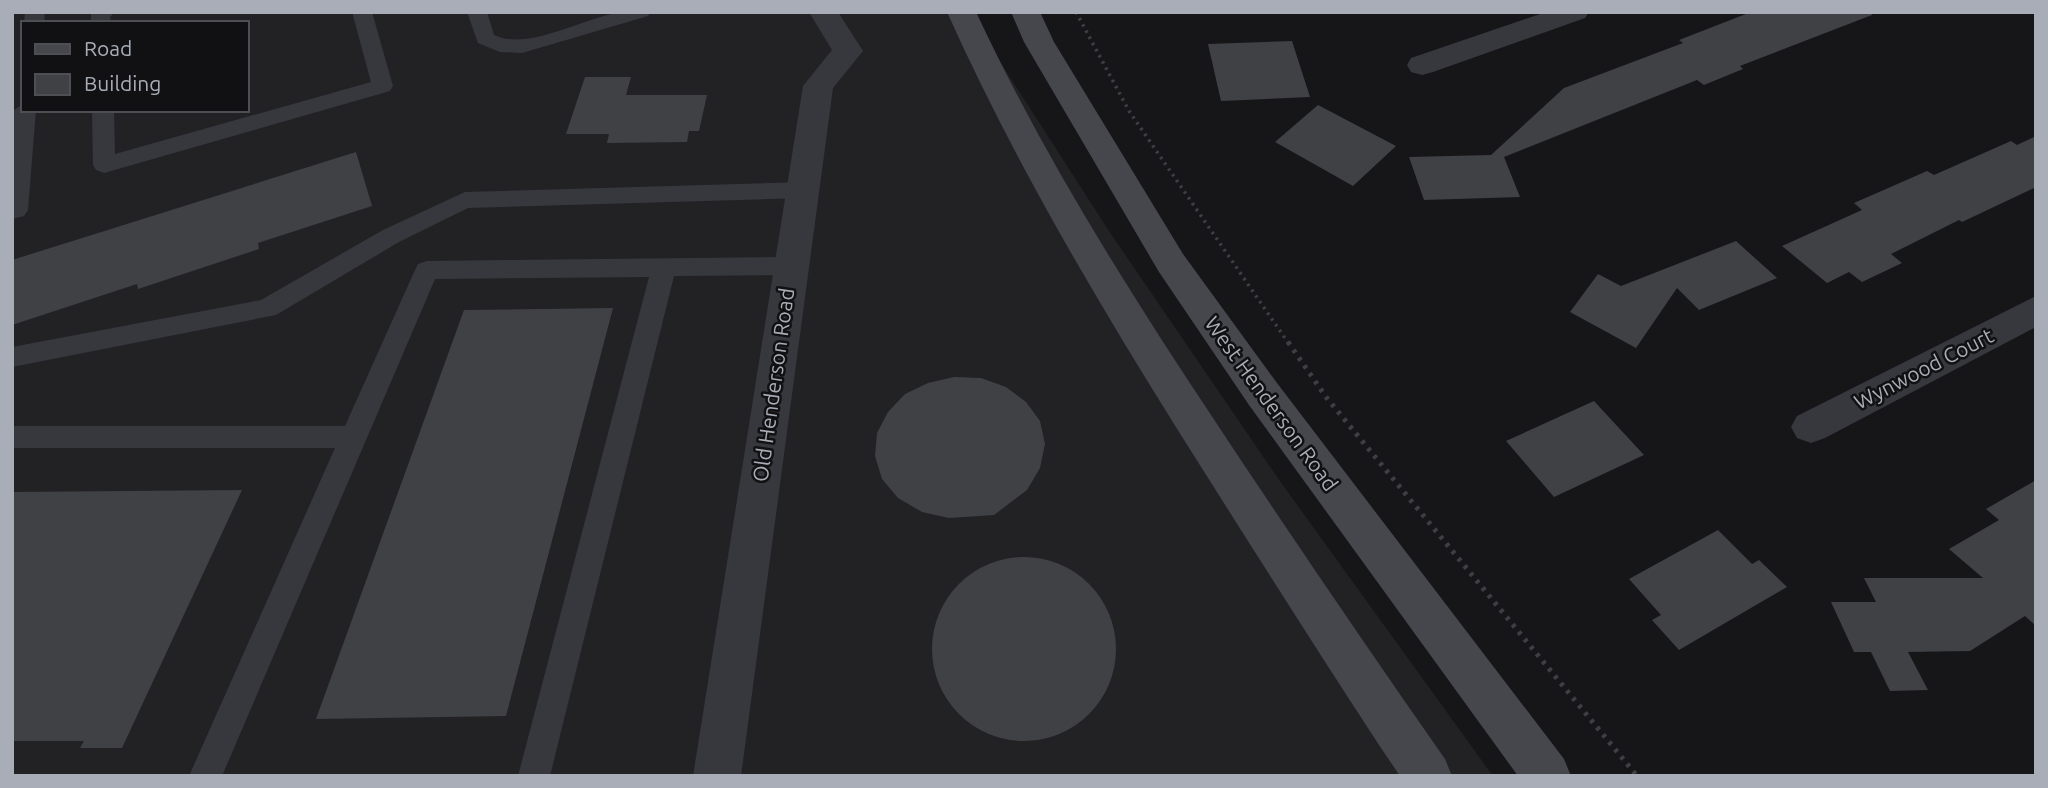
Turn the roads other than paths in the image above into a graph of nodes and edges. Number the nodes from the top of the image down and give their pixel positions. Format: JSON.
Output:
{"nodes":[{"id":1,"x":362,"y":12,"type":"edge"},
{"id":2,"x":477,"y":12,"type":"edge"},
{"id":3,"x":641,"y":12,"type":"edge"},
{"id":4,"x":823,"y":12,"type":"edge"},
{"id":5,"x":961,"y":12,"type":"edge"},
{"id":6,"x":1025,"y":12,"type":"edge"},
{"id":7,"x":1576,"y":12,"type":"edge"},
{"id":8,"x":579,"y":21,"type":"edge"},
{"id":9,"x":1422,"y":65,"type":"dead end"},
{"id":10,"x":25,"y":112,"type":"edge"},
{"id":11,"x":103,"y":112,"type":"edge"},
{"id":12,"x":803,"y":190,"type":"junction"},
{"id":13,"x":12,"y":211,"type":"edge"},
{"id":14,"x":792,"y":266,"type":"junction"},
{"id":15,"x":664,"y":267,"type":"junction"},
{"id":16,"x":2036,"y":310,"type":"edge"},
{"id":17,"x":12,"y":357,"type":"edge"},
{"id":18,"x":1811,"y":427,"type":"dead end"},
{"id":19,"x":12,"y":437,"type":"edge"},
{"id":20,"x":354,"y":437,"type":"junction"},
{"id":21,"x":205,"y":776,"type":"edge"},
{"id":22,"x":534,"y":776,"type":"edge"},
{"id":23,"x":717,"y":776,"type":"edge"},
{"id":24,"x":1428,"y":776,"type":"edge"},
{"id":25,"x":1547,"y":776,"type":"edge"}],
"edges":[{"from":1,"to":11,"type":"lane"},
{"from":2,"to":8,"type":"lane"},
{"from":3,"to":8,"type":"lane"},
{"from":4,"to":12,"type":"street","name":"Old Henderson Road"},
{"from":5,"to":24,"type":"main road"},
{"from":6,"to":25,"type":"main road","name":"West Henderson Road"},
{"from":7,"to":9,"type":"street"},
{"from":10,"to":13,"type":"lane"},
{"from":12,"to":14,"type":"street","name":"Old Henderson Road"},
{"from":12,"to":17,"type":"lane"},
{"from":14,"to":15,"type":"lane"},
{"from":14,"to":23,"type":"street","name":"Old Henderson Road"},
{"from":15,"to":20,"type":"lane"},
{"from":15,"to":22,"type":"lane"},
{"from":16,"to":18,"type":"street","name":"Wynwood Court"},
{"from":19,"to":20,"type":"lane"},
{"from":20,"to":21,"type":"lane"}]}
